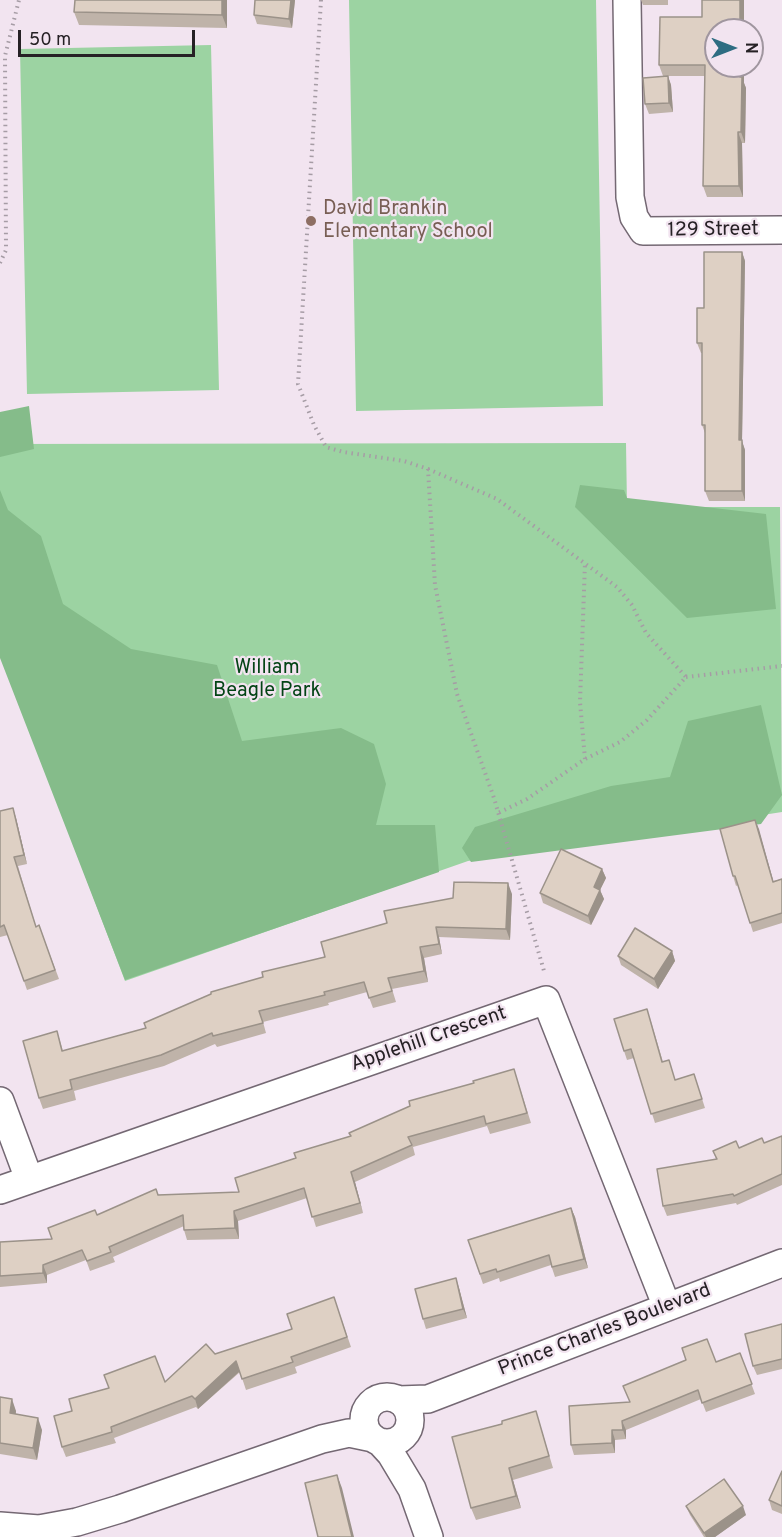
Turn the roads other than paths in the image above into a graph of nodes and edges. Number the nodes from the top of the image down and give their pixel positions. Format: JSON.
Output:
{"nodes":[{"id":1,"x":627,"y":0,"type":"edge"},
{"id":2,"x":782,"y":230,"type":"edge"},
{"id":3,"x":0,"y":1101,"type":"edge"},
{"id":4,"x":29,"y":1179,"type":"junction"},
{"id":5,"x":0,"y":1190,"type":"edge"},
{"id":6,"x":782,"y":1263,"type":"edge"},
{"id":7,"x":667,"y":1307,"type":"junction"},
{"id":8,"x":366,"y":1410,"type":"junction"},
{"id":9,"x":411,"y":1412,"type":"junction"},
{"id":10,"x":322,"y":1439,"type":"junction"},
{"id":11,"x":376,"y":1440,"type":"junction"},
{"id":12,"x":412,"y":1489,"type":"junction"},
{"id":13,"x":0,"y":1526,"type":"edge"},
{"id":14,"x":39,"y":1533,"type":"edge"},
{"id":15,"x":429,"y":1537,"type":"edge"}],
"edges":[{"from":1,"to":2,"type":"street","name":"129 Street"},
{"from":3,"to":4,"type":"street"},
{"from":4,"to":5,"type":"street","name":"Applehill Crescent"},
{"from":4,"to":7,"type":"street","name":"Applehill Crescent"},
{"from":6,"to":7,"type":"street","name":"Prince Charles Boulevard"},
{"from":7,"to":9,"type":"street","name":"Prince Charles Boulevard"},
{"from":8,"to":9,"type":"street"},
{"from":8,"to":10,"type":"street"},
{"from":8,"to":11,"type":"street"},
{"from":9,"to":11,"type":"street"},
{"from":9,"to":12,"type":"street"},
{"from":10,"to":11,"type":"street"},
{"from":10,"to":14,"type":"street"},
{"from":11,"to":12,"type":"street"},
{"from":12,"to":15,"type":"street"},
{"from":13,"to":14,"type":"street"}]}
